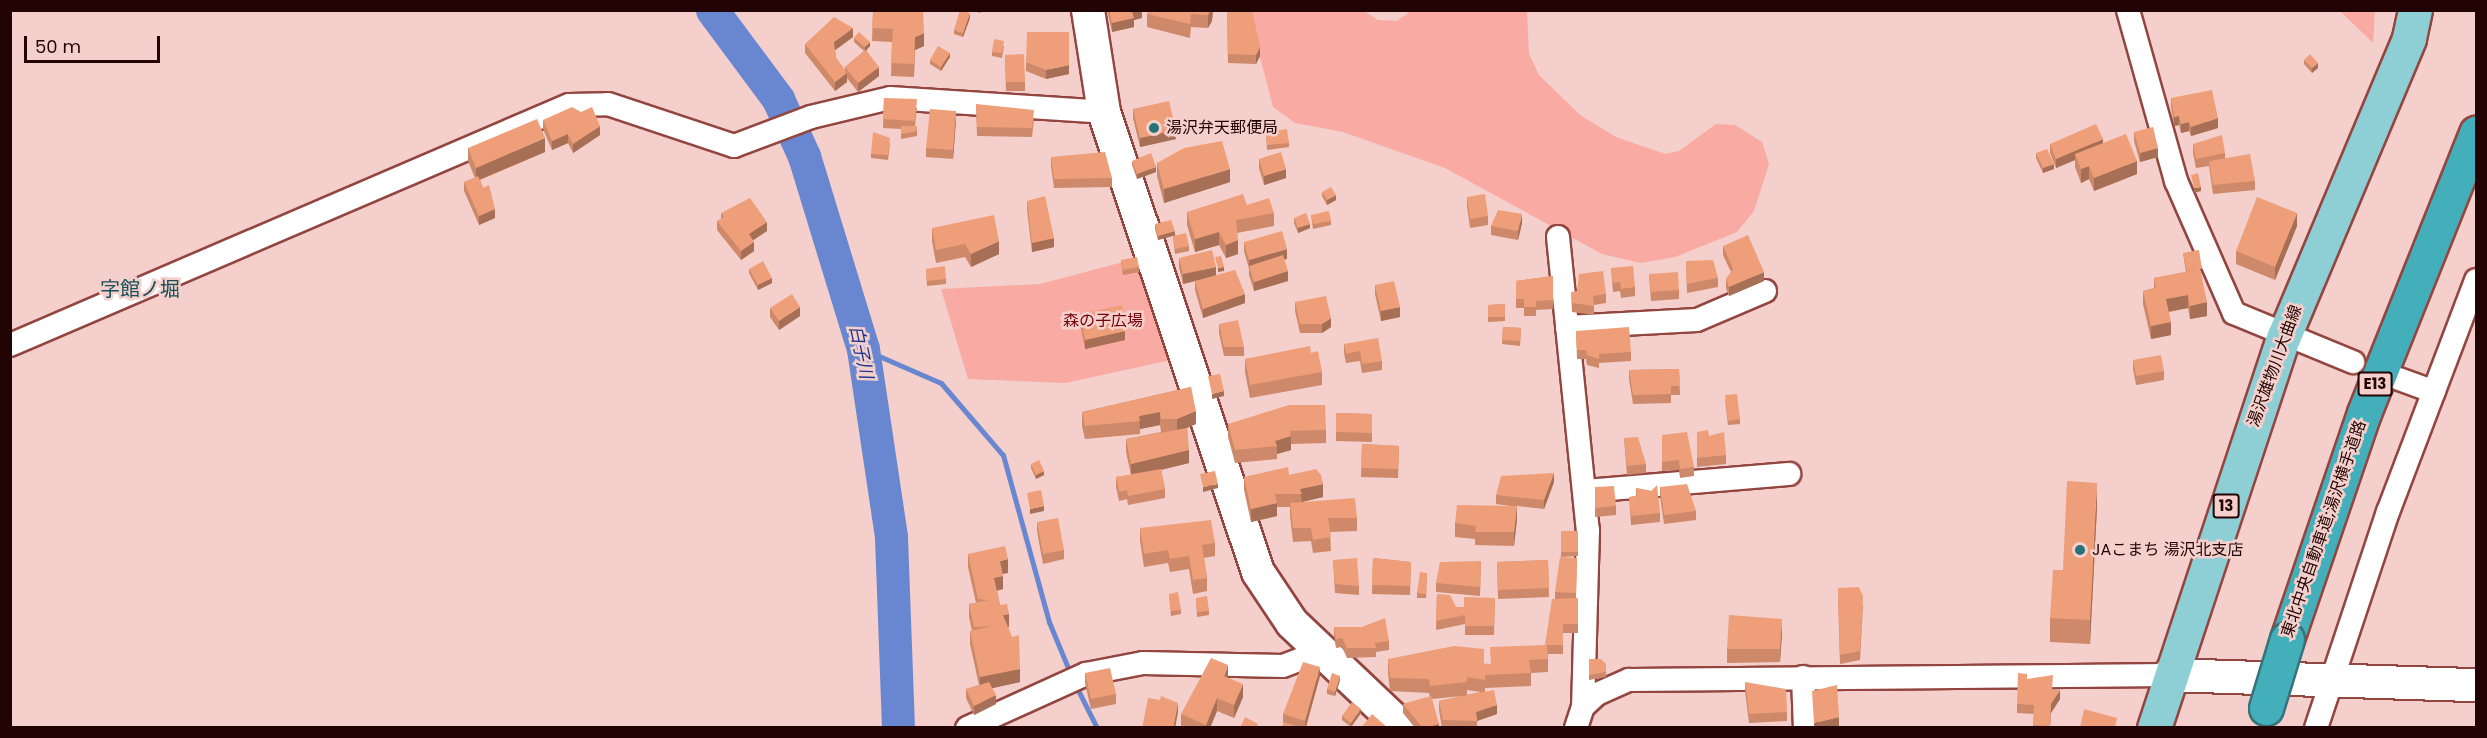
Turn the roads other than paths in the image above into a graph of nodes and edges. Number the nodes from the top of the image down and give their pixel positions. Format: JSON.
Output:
{"nodes":[{"id":1,"x":1088,"y":10,"type":"edge"},
{"id":2,"x":2128,"y":10,"type":"edge"},
{"id":3,"x":2415,"y":10,"type":"edge"},
{"id":4,"x":1104,"y":112,"type":"junction"},
{"id":5,"x":2476,"y":133,"type":"edge"},
{"id":6,"x":1558,"y":237,"type":"dead end"},
{"id":7,"x":2476,"y":280,"type":"edge"},
{"id":8,"x":1765,"y":291,"type":"dead end"},
{"id":9,"x":1567,"y":327,"type":"junction"},
{"id":10,"x":2284,"y":336,"type":"junction"},
{"id":11,"x":10,"y":345,"type":"edge"},
{"id":12,"x":2354,"y":362,"type":"dead end"},
{"id":13,"x":2399,"y":379,"type":"dead end"},
{"id":14,"x":2434,"y":392,"type":"junction"},
{"id":15,"x":1789,"y":474,"type":"dead end"},
{"id":16,"x":1584,"y":491,"type":"junction"},
{"id":17,"x":1319,"y":652,"type":"junction"},
{"id":18,"x":2169,"y":675,"type":"junction"},
{"id":19,"x":2330,"y":676,"type":"junction"},
{"id":20,"x":1803,"y":677,"type":"junction"},
{"id":21,"x":2476,"y":685,"type":"edge"},
{"id":22,"x":1579,"y":717,"type":"edge"},
{"id":23,"x":2263,"y":718,"type":"edge"},
{"id":24,"x":967,"y":728,"type":"edge"},
{"id":25,"x":1403,"y":728,"type":"edge"},
{"id":26,"x":1805,"y":728,"type":"edge"},
{"id":27,"x":2154,"y":728,"type":"edge"},
{"id":28,"x":2316,"y":728,"type":"edge"}],
"edges":[{"from":1,"to":4,"type":"street"},
{"from":2,"to":10,"type":"street"},
{"from":3,"to":10,"type":"main road","name":"湯沢雄物川大曲線","number":"13"},
{"from":4,"to":11,"type":"street"},
{"from":4,"to":17,"type":"street"},
{"from":5,"to":23,"type":"highway","name":"東北中央自動車道;湯沢横手道路","number":"E13","bridge":true},
{"from":6,"to":9,"type":"street"},
{"from":7,"to":14,"type":"street"},
{"from":8,"to":9,"type":"street"},
{"from":9,"to":16,"type":"street"},
{"from":10,"to":12,"type":"street"},
{"from":10,"to":18,"type":"main road","name":"湯沢雄物川大曲線","number":"13"},
{"from":13,"to":14,"type":"street"},
{"from":14,"to":19,"type":"street"},
{"from":15,"to":16,"type":"street"},
{"from":16,"to":22,"type":"street"},
{"from":17,"to":24,"type":"street"},
{"from":17,"to":25,"type":"street"},
{"from":18,"to":19,"type":"street"},
{"from":18,"to":20,"type":"street"},
{"from":18,"to":27,"type":"main road","name":"湯沢雄物川大曲線","number":"13"},
{"from":19,"to":21,"type":"street"},
{"from":19,"to":28,"type":"street"},
{"from":20,"to":22,"type":"street"},
{"from":20,"to":26,"type":"street"}]}
